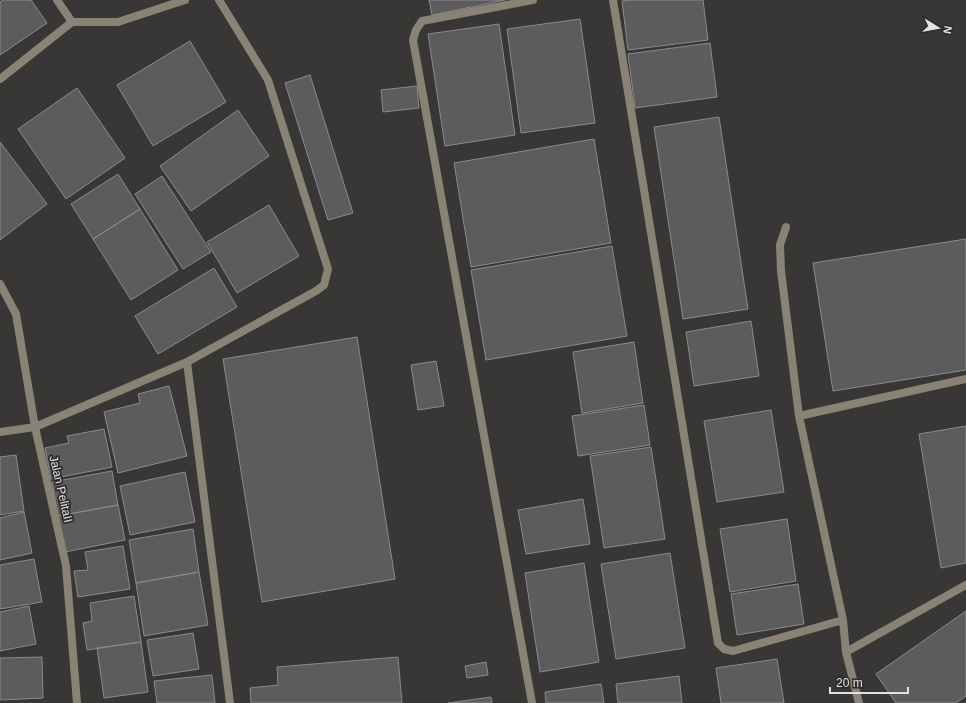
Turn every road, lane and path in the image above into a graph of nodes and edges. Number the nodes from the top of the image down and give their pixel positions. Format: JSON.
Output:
{"nodes":[{"id":1,"x":57,"y":0,"type":"edge"},
{"id":2,"x":185,"y":0,"type":"edge"},
{"id":3,"x":219,"y":0,"type":"edge"},
{"id":4,"x":533,"y":0,"type":"edge"},
{"id":5,"x":613,"y":0,"type":"edge"},
{"id":6,"x":72,"y":22,"type":"junction"},
{"id":7,"x":0,"y":79,"type":"edge"},
{"id":8,"x":786,"y":227,"type":"dead end"},
{"id":9,"x":0,"y":284,"type":"edge"},
{"id":10,"x":187,"y":362,"type":"junction"},
{"id":11,"x":966,"y":379,"type":"edge"},
{"id":12,"x":799,"y":416,"type":"junction"},
{"id":13,"x":35,"y":427,"type":"junction"},
{"id":14,"x":0,"y":432,"type":"edge"},
{"id":15,"x":966,"y":585,"type":"edge"},
{"id":16,"x":843,"y":620,"type":"junction"},
{"id":17,"x":846,"y":652,"type":"junction"},
{"id":18,"x":77,"y":703,"type":"edge"},
{"id":19,"x":230,"y":703,"type":"edge"},
{"id":20,"x":532,"y":703,"type":"edge"},
{"id":21,"x":859,"y":703,"type":"edge"}],
"edges":[{"from":1,"to":6,"type":"street"},
{"from":2,"to":6,"type":"street"},
{"from":3,"to":10,"type":"street"},
{"from":4,"to":20,"type":"street"},
{"from":5,"to":16,"type":"street"},
{"from":6,"to":7,"type":"street"},
{"from":8,"to":12,"type":"street"},
{"from":9,"to":13,"type":"street","name":"Jalan PelitaII"},
{"from":10,"to":13,"type":"street"},
{"from":10,"to":19,"type":"street"},
{"from":11,"to":12,"type":"street"},
{"from":12,"to":16,"type":"street"},
{"from":13,"to":14,"type":"street"},
{"from":13,"to":18,"type":"street","name":"Jalan PelitaII"},
{"from":15,"to":17,"type":"street"},
{"from":16,"to":17,"type":"street"},
{"from":17,"to":21,"type":"street"}]}
